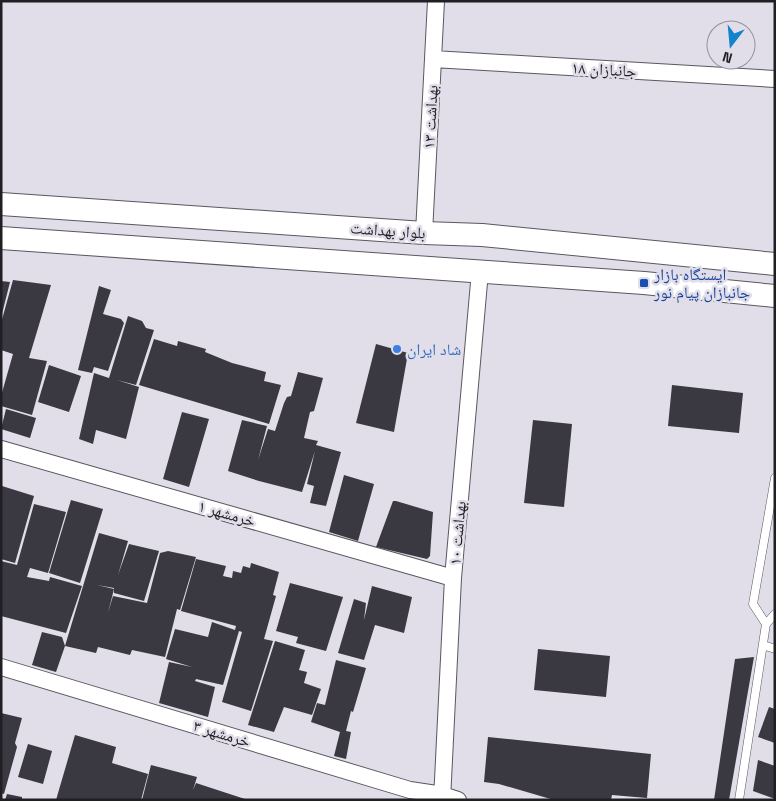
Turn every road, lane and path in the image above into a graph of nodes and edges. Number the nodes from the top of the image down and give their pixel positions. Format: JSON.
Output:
{"nodes":[{"id":1,"x":436,"y":1,"type":"edge"},
{"id":2,"x":433,"y":59,"type":"junction"},
{"id":3,"x":775,"y":79,"type":"edge"},
{"id":4,"x":1,"y":204,"type":"edge"},
{"id":5,"x":424,"y":233,"type":"junction"},
{"id":6,"x":482,"y":235,"type":"junction"},
{"id":7,"x":1,"y":238,"type":"edge"},
{"id":8,"x":775,"y":264,"type":"edge"},
{"id":9,"x":480,"y":271,"type":"junction"},
{"id":10,"x":775,"y":296,"type":"edge"},
{"id":11,"x":1,"y":449,"type":"edge"},
{"id":12,"x":775,"y":478,"type":"edge"},
{"id":13,"x":453,"y":578,"type":"junction"},
{"id":14,"x":775,"y":614,"type":"edge"},
{"id":15,"x":766,"y":624,"type":"junction"},
{"id":16,"x":763,"y":644,"type":"junction"},
{"id":17,"x":775,"y":649,"type":"edge"},
{"id":18,"x":1,"y":667,"type":"edge"},
{"id":19,"x":447,"y":798,"type":"edge"},
{"id":20,"x":739,"y":800,"type":"edge"}],
"edges":[{"from":1,"to":2,"type":"street","name":"بهداشت ۱۳"},
{"from":2,"to":3,"type":"street","name":"جانبازان ۱۸"},
{"from":2,"to":5,"type":"street","name":"بهداشت ۱۳"},
{"from":4,"to":5,"type":"main road","name":"بلوار بهداشت"},
{"from":5,"to":6,"type":"main road","name":"بلوار بهداشت"},
{"from":6,"to":8,"type":"main road","name":"بلوار بهداشت"},
{"from":6,"to":9,"type":"main road"},
{"from":7,"to":9,"type":"main road"},
{"from":9,"to":10,"type":"main road"},
{"from":9,"to":13,"type":"street","name":"بهداشت ۱۰"},
{"from":11,"to":13,"type":"street","name":"خرمشهر ۱"},
{"from":12,"to":15,"type":"lane"},
{"from":13,"to":19,"type":"street","name":"بهداشت ۱۰"},
{"from":14,"to":15,"type":"lane"},
{"from":15,"to":16,"type":"lane"},
{"from":16,"to":17,"type":"lane"},
{"from":16,"to":20,"type":"lane"},
{"from":18,"to":19,"type":"street","name":"خرمشهر ۳"}]}
